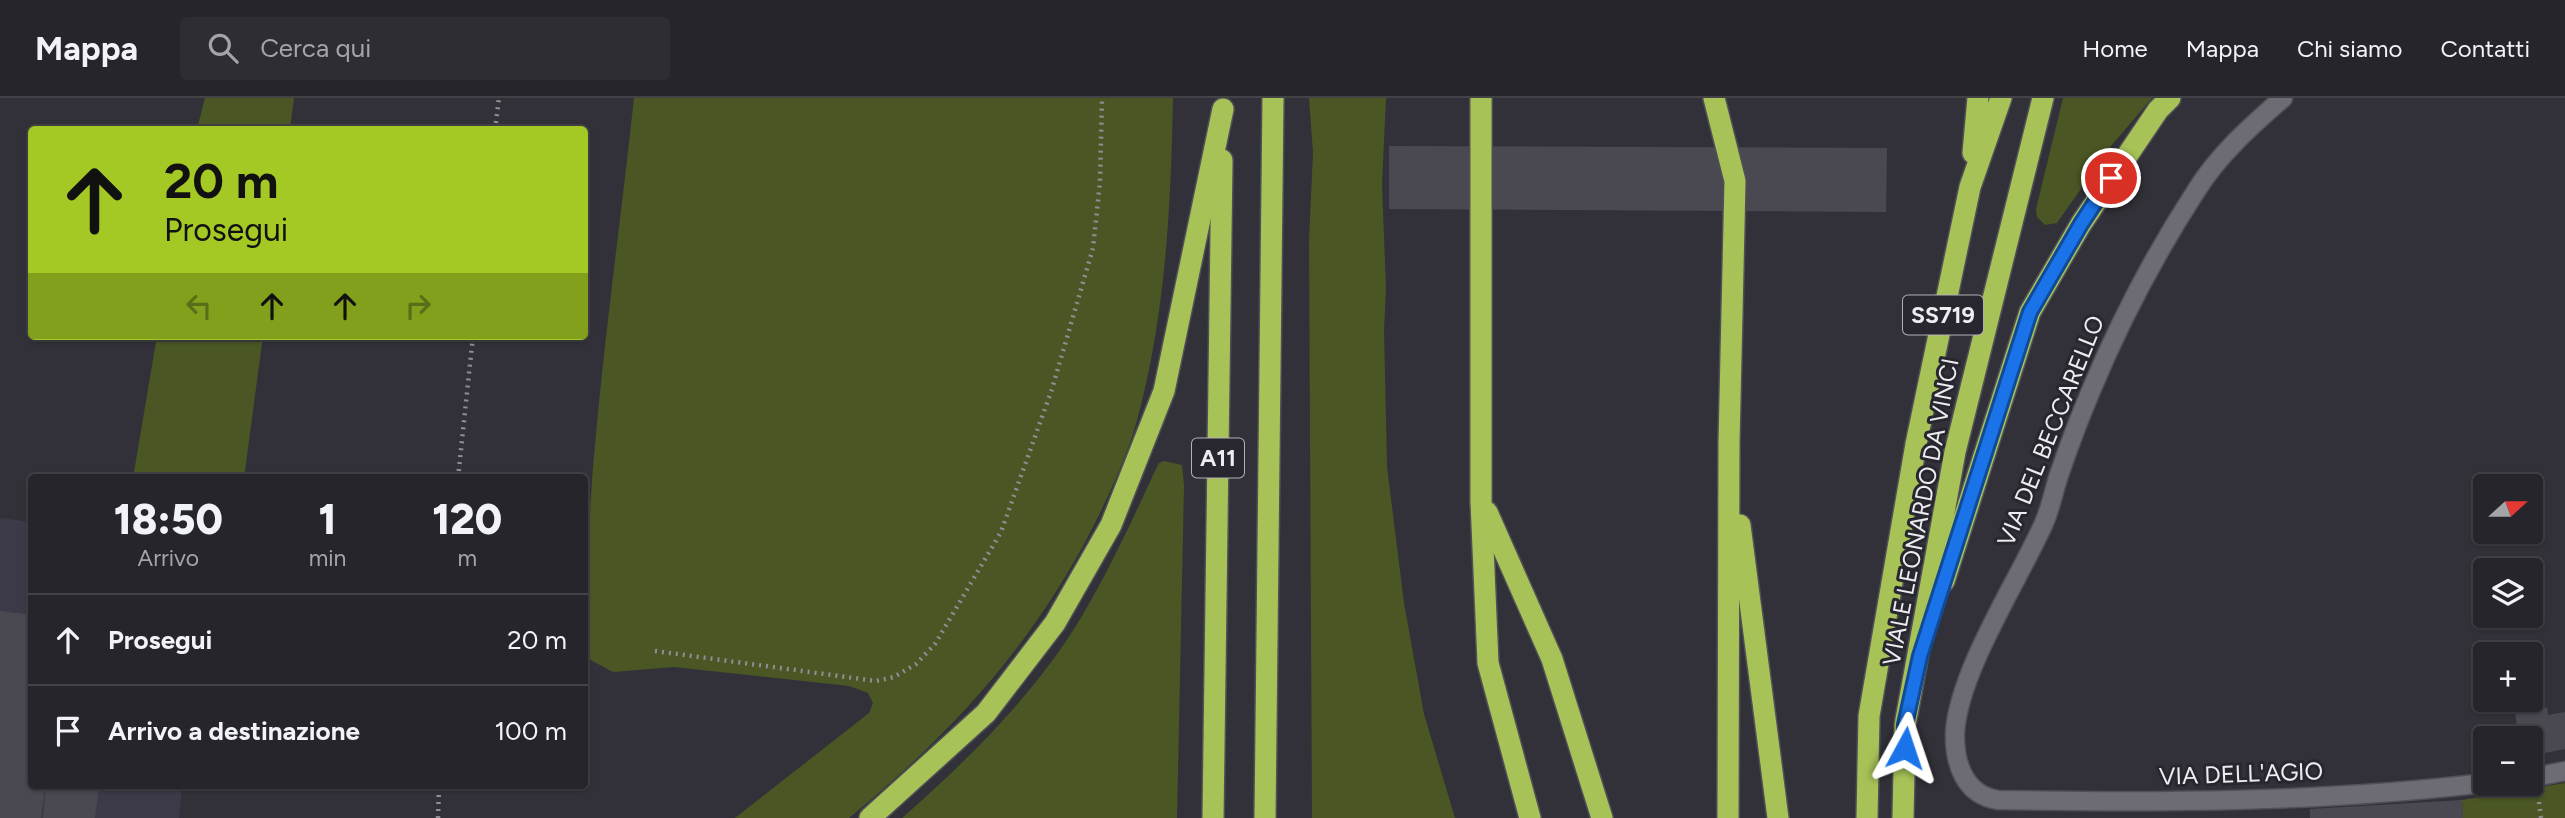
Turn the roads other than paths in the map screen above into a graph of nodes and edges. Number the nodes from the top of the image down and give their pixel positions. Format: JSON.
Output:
{"nodes":[{"id":1,"x":1273,"y":98,"type":"edge"},
{"id":2,"x":1481,"y":98,"type":"edge"},
{"id":3,"x":1714,"y":98,"type":"edge"},
{"id":4,"x":1978,"y":98,"type":"edge"},
{"id":5,"x":2000,"y":98,"type":"edge"},
{"id":6,"x":2043,"y":98,"type":"edge"},
{"id":7,"x":2170,"y":98,"type":"edge"},
{"id":8,"x":2283,"y":98,"type":"edge"},
{"id":9,"x":1223,"y":104,"type":"edge"},
{"id":10,"x":1970,"y":187,"type":"junction"},
{"id":11,"x":1729,"y":443,"type":"junction"},
{"id":12,"x":1482,"y":501,"type":"junction"},
{"id":13,"x":1920,"y":656,"type":"junction"},
{"id":14,"x":2565,"y":771,"type":"edge"},
{"id":15,"x":2543,"y":775,"type":"edge"},
{"id":16,"x":2473,"y":784,"type":"edge"},
{"id":17,"x":1998,"y":800,"type":"joint"},
{"id":18,"x":870,"y":818,"type":"edge"},
{"id":19,"x":1213,"y":818,"type":"edge"},
{"id":20,"x":1265,"y":818,"type":"edge"},
{"id":21,"x":1530,"y":818,"type":"edge"},
{"id":22,"x":1602,"y":818,"type":"edge"},
{"id":23,"x":1728,"y":818,"type":"edge"},
{"id":24,"x":1778,"y":818,"type":"edge"},
{"id":25,"x":1867,"y":818,"type":"edge"},
{"id":26,"x":1903,"y":818,"type":"edge"}],
"edges":[{"from":1,"to":20,"type":"highway","number":"A11"},
{"from":2,"to":12,"type":"highway"},
{"from":3,"to":11,"type":"highway"},
{"from":4,"to":10,"type":"highway"},
{"from":5,"to":10,"type":"highway","name":"VIALE LEONARDO DA VINCI","number":"SS719"},
{"from":6,"to":13,"type":"highway","name":"VIALE LEONARDO DA VINCI","number":"SS719"},
{"from":7,"to":13,"type":"highway"},
{"from":8,"to":17,"type":"street","name":"VIA DEL BECCARELLO"},
{"from":9,"to":18,"type":"highway"},
{"from":9,"to":19,"type":"highway","number":"A11"},
{"from":10,"to":25,"type":"highway","name":"VIALE LEONARDO DA VINCI","number":"SS719"},
{"from":11,"to":23,"type":"highway"},
{"from":11,"to":24,"type":"highway"},
{"from":12,"to":21,"type":"highway"},
{"from":12,"to":22,"type":"highway"},
{"from":13,"to":26,"type":"highway","name":"VIALE LEONARDO DA VINCI","number":"SS719"},
{"from":14,"to":15,"type":"street"},
{"from":16,"to":17,"type":"street","name":"VIA DELL'AGIO"}]}
